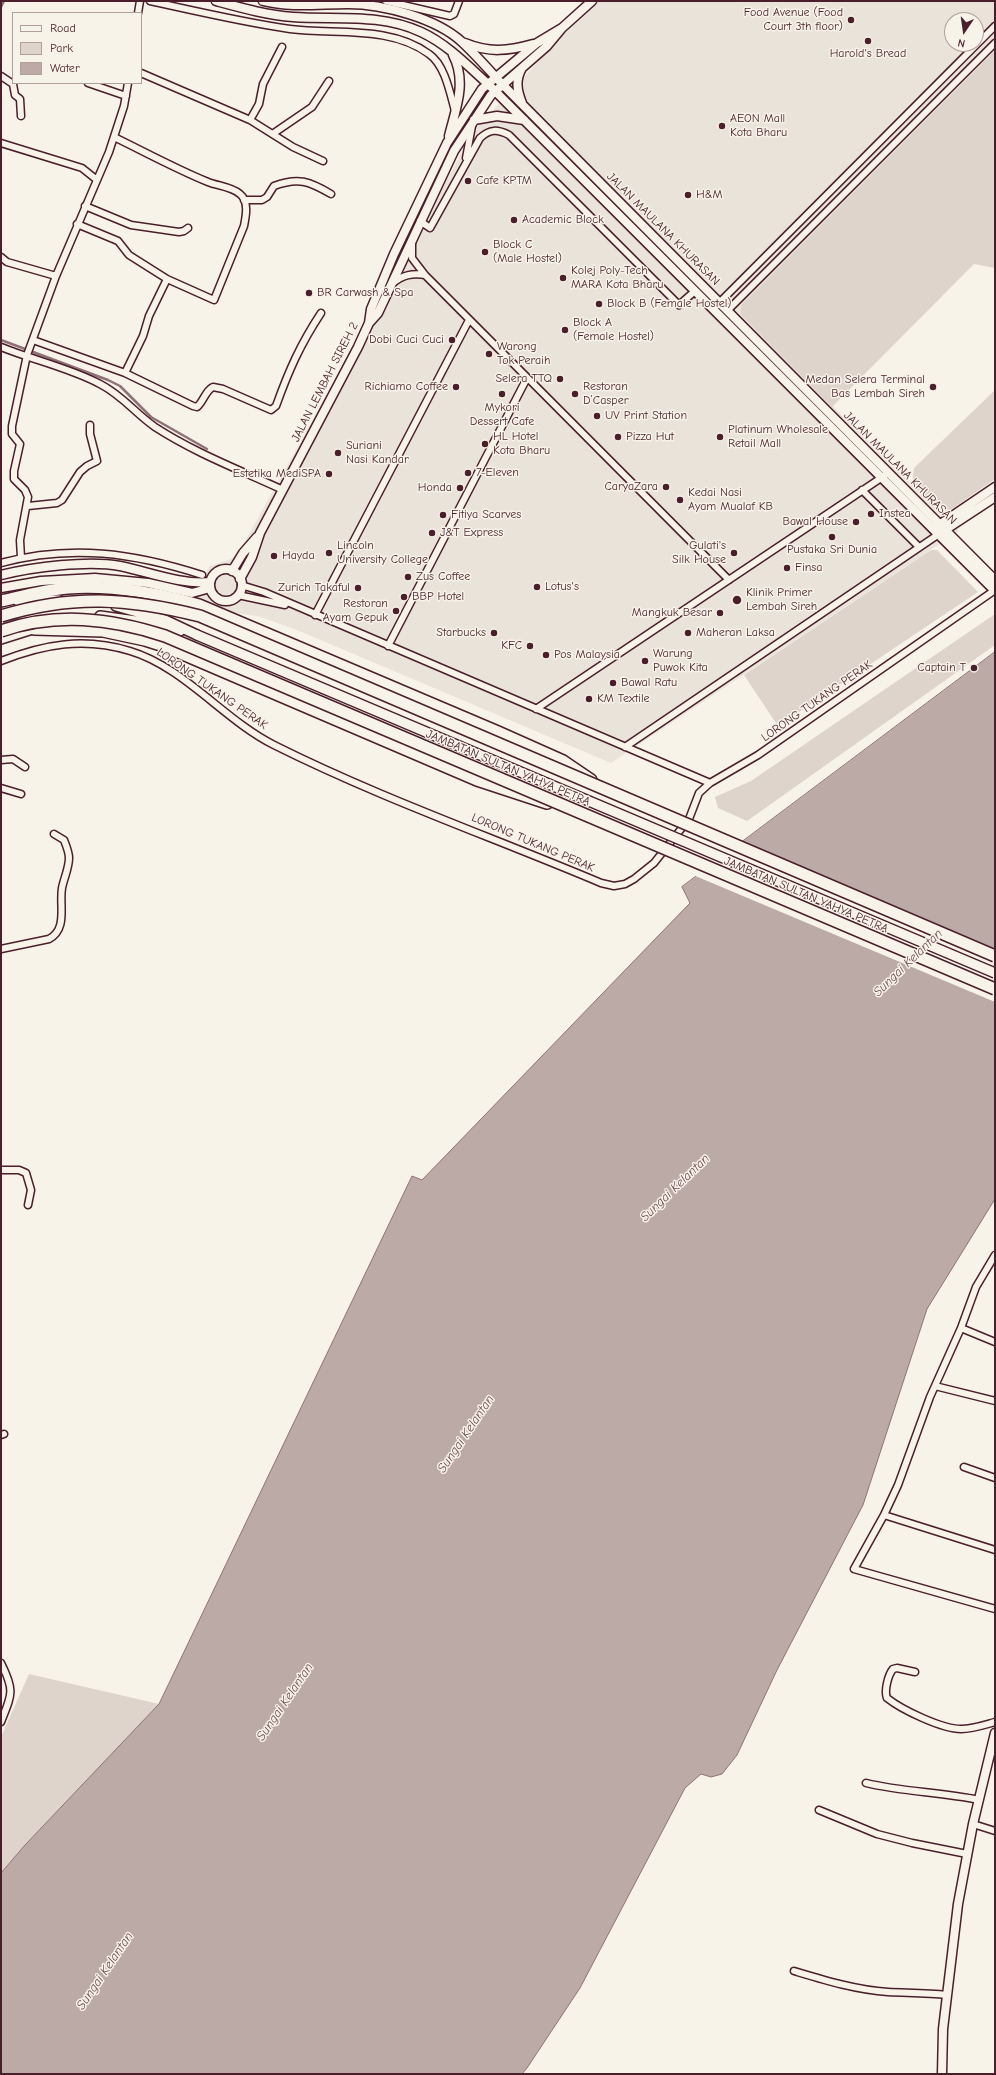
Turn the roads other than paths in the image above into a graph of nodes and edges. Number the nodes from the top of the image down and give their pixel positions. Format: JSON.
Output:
{"nodes":[{"id":1,"x":140,"y":1,"type":"edge"},
{"id":2,"x":150,"y":1,"type":"edge"},
{"id":3,"x":216,"y":1,"type":"edge"},
{"id":4,"x":263,"y":1,"type":"edge"},
{"id":5,"x":386,"y":1,"type":"edge"},
{"id":6,"x":459,"y":1,"type":"edge"},
{"id":7,"x":592,"y":1,"type":"edge"},
{"id":8,"x":138,"y":12,"type":"edge"},
{"id":9,"x":995,"y":26,"type":"edge"},
{"id":10,"x":562,"y":28,"type":"junction"},
{"id":11,"x":462,"y":42,"type":"junction"},
{"id":12,"x":537,"y":43,"type":"junction"},
{"id":13,"x":995,"y":43,"type":"edge"},
{"id":14,"x":282,"y":47,"type":"dead end"},
{"id":15,"x":450,"y":50,"type":"junction"},
{"id":16,"x":526,"y":63,"type":"junction"},
{"id":17,"x":142,"y":72,"type":"edge"},
{"id":18,"x":1,"y":76,"type":"edge"},
{"id":19,"x":495,"y":77,"type":"junction"},
{"id":20,"x":329,"y":81,"type":"dead end"},
{"id":21,"x":12,"y":83,"type":"edge"},
{"id":22,"x":13,"y":84,"type":"edge"},
{"id":23,"x":91,"y":84,"type":"edge"},
{"id":24,"x":128,"y":84,"type":"edge"},
{"id":25,"x":488,"y":84,"type":"junction"},
{"id":26,"x":502,"y":84,"type":"junction"},
{"id":27,"x":495,"y":91,"type":"junction"},
{"id":28,"x":126,"y":96,"type":"junction"},
{"id":29,"x":524,"y":107,"type":"junction"},
{"id":30,"x":455,"y":111,"type":"junction"},
{"id":31,"x":21,"y":116,"type":"dead end"},
{"id":32,"x":250,"y":120,"type":"junction"},
{"id":33,"x":474,"y":120,"type":"junction"},
{"id":34,"x":524,"y":120,"type":"junction"},
{"id":35,"x":274,"y":134,"type":"junction"},
{"id":36,"x":114,"y":137,"type":"junction"},
{"id":37,"x":1,"y":143,"type":"edge"},
{"id":38,"x":447,"y":143,"type":"junction"},
{"id":39,"x":323,"y":161,"type":"dead end"},
{"id":40,"x":465,"y":164,"type":"junction"},
{"id":41,"x":97,"y":180,"type":"junction"},
{"id":42,"x":331,"y":194,"type":"dead end"},
{"id":43,"x":244,"y":200,"type":"junction"},
{"id":44,"x":85,"y":206,"type":"junction"},
{"id":45,"x":420,"y":221,"type":"junction"},
{"id":46,"x":78,"y":224,"type":"junction"},
{"id":47,"x":188,"y":228,"type":"dead end"},
{"id":48,"x":412,"y":237,"type":"junction"},
{"id":49,"x":1,"y":257,"type":"edge"},
{"id":50,"x":425,"y":275,"type":"junction"},
{"id":51,"x":56,"y":276,"type":"junction"},
{"id":52,"x":167,"y":279,"type":"junction"},
{"id":53,"x":390,"y":285,"type":"junction"},
{"id":54,"x":695,"y":291,"type":"junction"},
{"id":55,"x":719,"y":303,"type":"junction"},
{"id":56,"x":727,"y":310,"type":"junction"},
{"id":57,"x":321,"y":313,"type":"dead end"},
{"id":58,"x":469,"y":320,"type":"junction"},
{"id":59,"x":369,"y":323,"type":"junction"},
{"id":60,"x":32,"y":340,"type":"junction"},
{"id":61,"x":1,"y":347,"type":"edge"},
{"id":62,"x":27,"y":356,"type":"junction"},
{"id":63,"x":125,"y":373,"type":"junction"},
{"id":64,"x":527,"y":378,"type":"junction"},
{"id":65,"x":90,"y":425,"type":"dead end"},
{"id":66,"x":885,"y":475,"type":"junction"},
{"id":67,"x":995,"y":487,"type":"edge"},
{"id":68,"x":283,"y":490,"type":"junction"},
{"id":69,"x":862,"y":490,"type":"junction"},
{"id":70,"x":995,"y":497,"type":"edge"},
{"id":71,"x":28,"y":506,"type":"junction"},
{"id":72,"x":939,"y":530,"type":"junction"},
{"id":73,"x":260,"y":533,"type":"junction"},
{"id":74,"x":919,"y":547,"type":"junction"},
{"id":75,"x":21,"y":558,"type":"junction"},
{"id":76,"x":1,"y":563,"type":"edge"},
{"id":77,"x":232,"y":571,"type":"junction"},
{"id":78,"x":1,"y":575,"type":"edge"},
{"id":79,"x":202,"y":575,"type":"dead end"},
{"id":80,"x":729,"y":580,"type":"junction"},
{"id":81,"x":995,"y":580,"type":"edge"},
{"id":82,"x":241,"y":582,"type":"junction"},
{"id":83,"x":210,"y":585,"type":"junction"},
{"id":84,"x":1,"y":588,"type":"edge"},
{"id":85,"x":995,"y":590,"type":"edge"},
{"id":86,"x":238,"y":595,"type":"junction"},
{"id":87,"x":1,"y":601,"type":"edge"},
{"id":88,"x":296,"y":607,"type":"junction"},
{"id":89,"x":315,"y":615,"type":"junction"},
{"id":90,"x":1,"y":616,"type":"edge"},
{"id":91,"x":34,"y":629,"type":"junction"},
{"id":92,"x":1,"y":631,"type":"edge"},
{"id":93,"x":197,"y":635,"type":"junction"},
{"id":94,"x":1,"y":639,"type":"edge"},
{"id":95,"x":388,"y":646,"type":"junction"},
{"id":96,"x":1,"y":661,"type":"edge"},
{"id":97,"x":536,"y":709,"type":"junction"},
{"id":98,"x":625,"y":747,"type":"junction"},
{"id":99,"x":1,"y":760,"type":"edge"},
{"id":100,"x":24,"y":767,"type":"dead end"},
{"id":101,"x":710,"y":783,"type":"junction"},
{"id":102,"x":1,"y":788,"type":"edge"},
{"id":103,"x":605,"y":789,"type":"junction"},
{"id":104,"x":20,"y":794,"type":"dead end"},
{"id":105,"x":593,"y":818,"type":"junction"},
{"id":106,"x":54,"y":834,"type":"dead end"},
{"id":107,"x":1,"y":948,"type":"edge"},
{"id":108,"x":995,"y":956,"type":"edge"},
{"id":109,"x":995,"y":973,"type":"edge"},
{"id":110,"x":995,"y":989,"type":"edge"},
{"id":111,"x":1,"y":1170,"type":"edge"},
{"id":112,"x":28,"y":1205,"type":"dead end"},
{"id":113,"x":995,"y":1255,"type":"edge"},
{"id":114,"x":993,"y":1264,"type":"edge"},
{"id":115,"x":961,"y":1328,"type":"junction"},
{"id":116,"x":995,"y":1342,"type":"edge"},
{"id":117,"x":935,"y":1386,"type":"junction"},
{"id":118,"x":995,"y":1400,"type":"edge"},
{"id":119,"x":964,"y":1466,"type":"dead end"},
{"id":120,"x":995,"y":1478,"type":"edge"},
{"id":121,"x":884,"y":1515,"type":"junction"},
{"id":122,"x":995,"y":1550,"type":"edge"},
{"id":123,"x":995,"y":1610,"type":"edge"},
{"id":124,"x":1,"y":1663,"type":"edge"},
{"id":125,"x":915,"y":1672,"type":"dead end"},
{"id":126,"x":1,"y":1722,"type":"edge"},
{"id":127,"x":995,"y":1722,"type":"edge"},
{"id":128,"x":995,"y":1733,"type":"edge"},
{"id":129,"x":866,"y":1783,"type":"dead end"},
{"id":130,"x":979,"y":1800,"type":"junction"},
{"id":131,"x":819,"y":1810,"type":"dead end"},
{"id":132,"x":973,"y":1824,"type":"junction"},
{"id":133,"x":995,"y":1831,"type":"edge"},
{"id":134,"x":967,"y":1854,"type":"junction"},
{"id":135,"x":794,"y":1972,"type":"dead end"},
{"id":136,"x":947,"y":1995,"type":"junction"},
{"id":137,"x":942,"y":2074,"type":"edge"}],
"edges":[{"from":1,"to":8,"type":"street"},
{"from":2,"to":30,"type":"street"},
{"from":3,"to":15,"type":"street","name":"JALAN MAULANA KHURASAN"},
{"from":4,"to":11,"type":"street","name":"JALAN MAULANA KHURASAN"},
{"from":5,"to":6,"type":"street"},
{"from":7,"to":10,"type":"street"},
{"from":9,"to":55,"type":"street"},
{"from":10,"to":12,"type":"street"},
{"from":10,"to":16,"type":"street"},
{"from":11,"to":12,"type":"street"},
{"from":11,"to":19,"type":"street","name":"JALAN MAULANA KHURASAN"},
{"from":12,"to":19,"type":"street"},
{"from":13,"to":56,"type":"street"},
{"from":14,"to":32,"type":"street"},
{"from":15,"to":25,"type":"street","name":"JALAN MAULANA KHURASAN"},
{"from":15,"to":30,"type":"street"},
{"from":16,"to":26,"type":"street"},
{"from":16,"to":29,"type":"street"},
{"from":17,"to":32,"type":"street"},
{"from":18,"to":21,"type":"street"},
{"from":19,"to":25,"type":"street"},
{"from":19,"to":26,"type":"street","name":"JALAN MAULANA KHURASAN"},
{"from":20,"to":35,"type":"street"},
{"from":22,"to":31,"type":"street"},
{"from":23,"to":28,"type":"street"},
{"from":24,"to":28,"type":"street"},
{"from":25,"to":27,"type":"street","name":"JALAN MAULANA KHURASAN"},
{"from":25,"to":38,"type":"street"},
{"from":26,"to":27,"type":"street"},
{"from":26,"to":29,"type":"street","name":"JALAN MAULANA KHURASAN"},
{"from":27,"to":33,"type":"street"},
{"from":27,"to":34,"type":"street","name":"JALAN MAULANA KHURASAN"},
{"from":28,"to":36,"type":"street"},
{"from":29,"to":55,"type":"street","name":"JALAN MAULANA KHURASAN"},
{"from":30,"to":38,"type":"street"},
{"from":32,"to":35,"type":"street"},
{"from":33,"to":34,"type":"street"},
{"from":33,"to":40,"type":"street"},
{"from":33,"to":45,"type":"street"},
{"from":34,"to":54,"type":"street","name":"JALAN MAULANA KHURASAN"},
{"from":35,"to":39,"type":"street"},
{"from":36,"to":41,"type":"street"},
{"from":36,"to":43,"type":"street"},
{"from":37,"to":41,"type":"street"},
{"from":38,"to":59,"type":"street","name":"JALAN LEMBAH SIREH 2"},
{"from":40,"to":45,"type":"street"},
{"from":40,"to":54,"type":"street"},
{"from":41,"to":44,"type":"street"},
{"from":42,"to":43,"type":"street"},
{"from":43,"to":52,"type":"street"},
{"from":44,"to":46,"type":"street"},
{"from":44,"to":47,"type":"street"},
{"from":45,"to":48,"type":"street"},
{"from":46,"to":51,"type":"street"},
{"from":46,"to":52,"type":"street"},
{"from":48,"to":50,"type":"street"},
{"from":48,"to":53,"type":"street"},
{"from":49,"to":51,"type":"street"},
{"from":50,"to":53,"type":"street"},
{"from":50,"to":58,"type":"street"},
{"from":51,"to":60,"type":"street"},
{"from":52,"to":63,"type":"street"},
{"from":53,"to":59,"type":"street"},
{"from":54,"to":66,"type":"street","name":"JALAN MAULANA KHURASAN"},
{"from":55,"to":56,"type":"street","name":"JALAN MAULANA KHURASAN"},
{"from":56,"to":66,"type":"street","name":"JALAN MAULANA KHURASAN"},
{"from":57,"to":63,"type":"street"},
{"from":58,"to":64,"type":"street"},
{"from":58,"to":89,"type":"street"},
{"from":59,"to":68,"type":"street","name":"JALAN LEMBAH SIREH 2"},
{"from":60,"to":62,"type":"street"},
{"from":60,"to":63,"type":"street"},
{"from":61,"to":62,"type":"street"},
{"from":62,"to":68,"type":"street"},
{"from":62,"to":71,"type":"street"},
{"from":64,"to":80,"type":"street"},
{"from":64,"to":95,"type":"street"},
{"from":65,"to":71,"type":"street"},
{"from":66,"to":69,"type":"street"},
{"from":66,"to":72,"type":"street"},
{"from":67,"to":72,"type":"street"},
{"from":68,"to":73,"type":"street","name":"JALAN LEMBAH SIREH 2"},
{"from":69,"to":74,"type":"street"},
{"from":69,"to":80,"type":"street"},
{"from":70,"to":72,"type":"street"},
{"from":71,"to":75,"type":"street"},
{"from":72,"to":74,"type":"street"},
{"from":72,"to":81,"type":"street","name":"JALAN MAULANA KHURASAN"},
{"from":72,"to":85,"type":"street"},
{"from":73,"to":77,"type":"street"},
{"from":73,"to":82,"type":"street"},
{"from":74,"to":98,"type":"street"},
{"from":75,"to":76,"type":"street"},
{"from":75,"to":79,"type":"street"},
{"from":77,"to":82,"type":"street"},
{"from":77,"to":83,"type":"street"},
{"from":78,"to":83,"type":"street"},
{"from":80,"to":97,"type":"street"},
{"from":82,"to":86,"type":"street"},
{"from":82,"to":88,"type":"street"},
{"from":83,"to":84,"type":"street"},
{"from":83,"to":86,"type":"street"},
{"from":85,"to":101,"type":"street","name":"LORONG TUKANG PERAK"},
{"from":86,"to":88,"type":"street"},
{"from":87,"to":93,"type":"main road"},
{"from":87,"to":103,"type":"highway","bridge":true},
{"from":88,"to":89,"type":"street"},
{"from":89,"to":95,"type":"street"},
{"from":90,"to":103,"type":"highway","name":"JAMBATAN SULTAN YAHYA PETRA","bridge":true},
{"from":91,"to":93,"type":"main road"},
{"from":91,"to":94,"type":"main road"},
{"from":91,"to":105,"type":"highway","bridge":true},
{"from":92,"to":105,"type":"highway","name":"JAMBATAN SULTAN YAHYA PETRA","bridge":true},
{"from":93,"to":109,"type":"main road","name":"JAMBATAN SULTAN YAHYA PETRA","bridge":true},
{"from":95,"to":97,"type":"street"},
{"from":96,"to":101,"type":"street","name":"LORONG TUKANG PERAK"},
{"from":97,"to":98,"type":"street"},
{"from":98,"to":101,"type":"street"},
{"from":99,"to":100,"type":"street"},
{"from":102,"to":104,"type":"street"},
{"from":103,"to":108,"type":"highway","name":"JAMBATAN SULTAN YAHYA PETRA","bridge":true},
{"from":105,"to":110,"type":"highway","name":"JAMBATAN SULTAN YAHYA PETRA","bridge":true},
{"from":106,"to":107,"type":"street"},
{"from":111,"to":112,"type":"street"},
{"from":113,"to":114,"type":"street"},
{"from":114,"to":115,"type":"street"},
{"from":115,"to":116,"type":"street"},
{"from":115,"to":117,"type":"street"},
{"from":117,"to":118,"type":"street"},
{"from":117,"to":121,"type":"street"},
{"from":119,"to":120,"type":"street"},
{"from":121,"to":122,"type":"street"},
{"from":121,"to":123,"type":"street"},
{"from":124,"to":126,"type":"street"},
{"from":125,"to":127,"type":"street"},
{"from":128,"to":130,"type":"street"},
{"from":129,"to":130,"type":"street"},
{"from":130,"to":132,"type":"street"},
{"from":131,"to":134,"type":"street"},
{"from":132,"to":133,"type":"street"},
{"from":132,"to":134,"type":"street"},
{"from":134,"to":136,"type":"street"},
{"from":135,"to":136,"type":"street"},
{"from":136,"to":137,"type":"street"}]}
